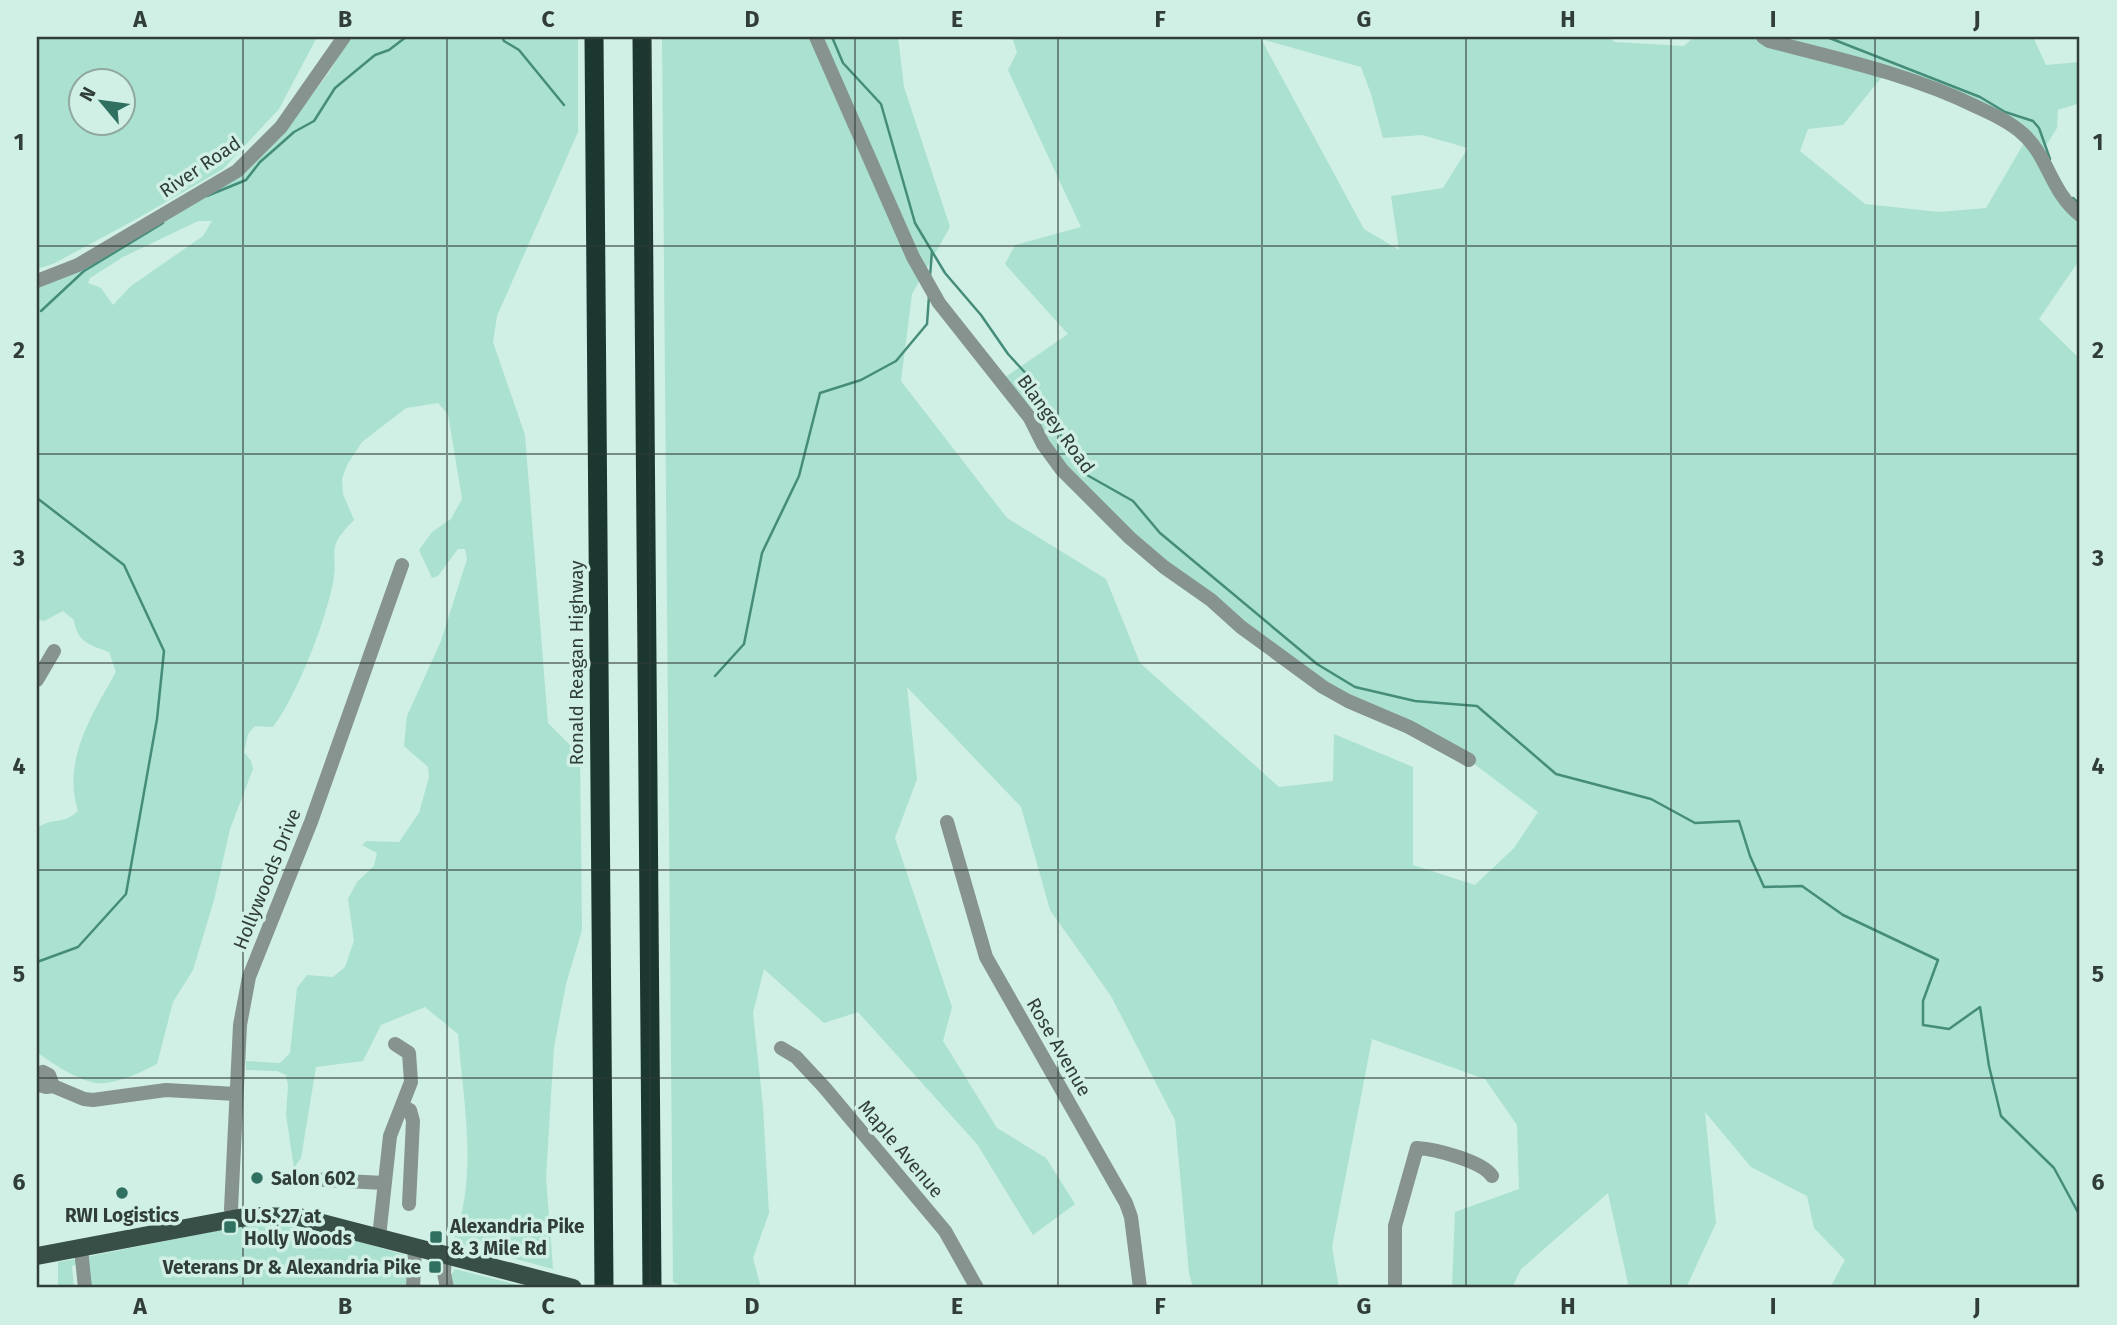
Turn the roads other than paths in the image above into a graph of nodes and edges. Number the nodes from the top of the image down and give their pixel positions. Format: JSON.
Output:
{"nodes":[{"id":1,"x":344,"y":37,"type":"edge"},
{"id":2,"x":594,"y":37,"type":"edge"},
{"id":3,"x":642,"y":37,"type":"edge"},
{"id":4,"x":816,"y":37,"type":"edge"},
{"id":5,"x":1763,"y":37,"type":"edge"},
{"id":6,"x":2080,"y":215,"type":"edge"},
{"id":7,"x":37,"y":281,"type":"edge"},
{"id":8,"x":402,"y":565,"type":"dead end"},
{"id":9,"x":54,"y":651,"type":"dead end"},
{"id":10,"x":37,"y":680,"type":"edge"},
{"id":11,"x":1469,"y":760,"type":"dead end"},
{"id":12,"x":947,"y":822,"type":"dead end"},
{"id":13,"x":395,"y":1044,"type":"dead end"},
{"id":14,"x":781,"y":1048,"type":"dead end"},
{"id":15,"x":53,"y":1086,"type":"dead end"},
{"id":16,"x":236,"y":1094,"type":"junction"},
{"id":17,"x":402,"y":1107,"type":"junction"},
{"id":18,"x":393,"y":1129,"type":"junction"},
{"id":19,"x":412,"y":1130,"type":"junction"},
{"id":20,"x":1492,"y":1176,"type":"dead end"},
{"id":21,"x":308,"y":1179,"type":"dead end"},
{"id":22,"x":384,"y":1183,"type":"junction"},
{"id":23,"x":409,"y":1204,"type":"dead end"},
{"id":24,"x":233,"y":1219,"type":"junction"},
{"id":25,"x":379,"y":1237,"type":"junction"},
{"id":26,"x":415,"y":1247,"type":"junction"},
{"id":27,"x":82,"y":1249,"type":"junction"},
{"id":28,"x":445,"y":1254,"type":"junction"},
{"id":29,"x":37,"y":1256,"type":"edge"},
{"id":30,"x":85,"y":1288,"type":"edge"},
{"id":31,"x":413,"y":1288,"type":"edge"},
{"id":32,"x":447,"y":1288,"type":"edge"},
{"id":33,"x":573,"y":1288,"type":"edge"},
{"id":34,"x":604,"y":1288,"type":"edge"},
{"id":35,"x":652,"y":1288,"type":"edge"},
{"id":36,"x":977,"y":1288,"type":"edge"},
{"id":37,"x":1140,"y":1288,"type":"edge"},
{"id":38,"x":1395,"y":1288,"type":"edge"}],
"edges":[{"from":1,"to":7,"type":"street","name":"River Road"},
{"from":2,"to":34,"type":"highway","name":"Ronald Reagan Highway"},
{"from":3,"to":35,"type":"highway"},
{"from":4,"to":11,"type":"street","name":"Blangey Road"},
{"from":5,"to":6,"type":"street"},
{"from":8,"to":16,"type":"street","name":"Hollywoods Drive"},
{"from":9,"to":10,"type":"street"},
{"from":12,"to":37,"type":"street","name":"Rose Avenue"},
{"from":13,"to":17,"type":"street"},
{"from":14,"to":36,"type":"street","name":"Maple Avenue"},
{"from":15,"to":16,"type":"street"},
{"from":16,"to":24,"type":"street","name":"Hollywoods Drive"},
{"from":17,"to":18,"type":"street"},
{"from":17,"to":19,"type":"street"},
{"from":18,"to":19,"type":"street"},
{"from":18,"to":22,"type":"street"},
{"from":19,"to":23,"type":"street"},
{"from":20,"to":38,"type":"street"},
{"from":21,"to":22,"type":"street"},
{"from":22,"to":25,"type":"street"},
{"from":24,"to":25,"type":"main road"},
{"from":24,"to":27,"type":"main road"},
{"from":25,"to":26,"type":"main road"},
{"from":26,"to":28,"type":"main road"},
{"from":26,"to":31,"type":"street"},
{"from":27,"to":29,"type":"main road"},
{"from":27,"to":30,"type":"street"},
{"from":28,"to":32,"type":"street"},
{"from":28,"to":33,"type":"main road"}]}
